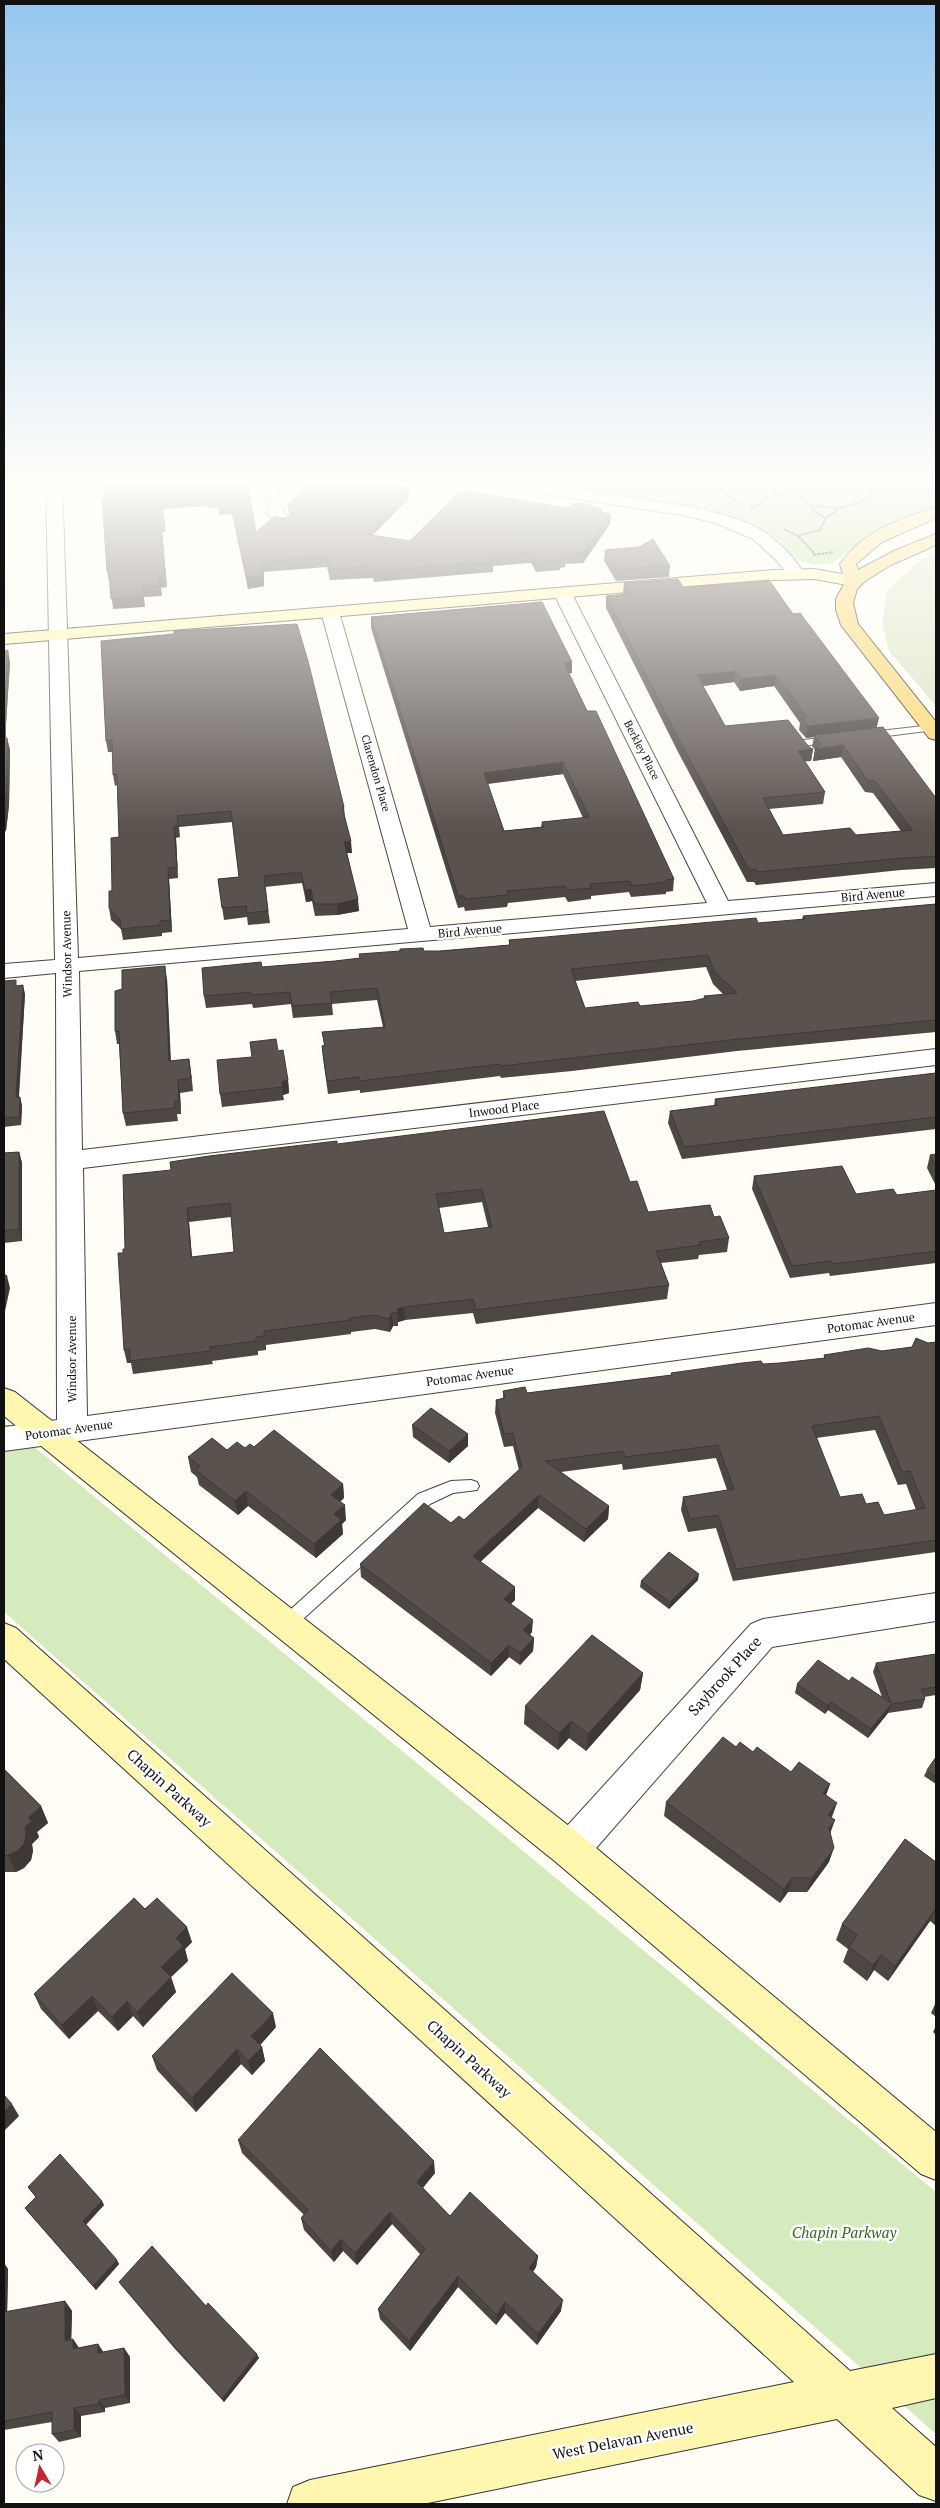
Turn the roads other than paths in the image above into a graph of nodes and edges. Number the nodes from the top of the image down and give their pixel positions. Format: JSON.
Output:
{"nodes":[{"id":1,"x":59,"y":596,"type":"edge"},
{"id":2,"x":515,"y":596,"type":"edge"},
{"id":3,"x":564,"y":596,"type":"edge"},
{"id":4,"x":845,"y":596,"type":"edge"},
{"id":5,"x":330,"y":612,"type":"junction"},
{"id":6,"x":60,"y":635,"type":"junction"},
{"id":7,"x":4,"y":639,"type":"edge"},
{"id":8,"x":934,"y":731,"type":"edge"},
{"id":9,"x":863,"y":736,"type":"edge"},
{"id":10,"x":845,"y":738,"type":"edge"},
{"id":11,"x":812,"y":756,"type":"edge"},
{"id":12,"x":936,"y":889,"type":"edge"},
{"id":13,"x":722,"y":908,"type":"junction"},
{"id":14,"x":421,"y":935,"type":"junction"},
{"id":15,"x":68,"y":966,"type":"junction"},
{"id":16,"x":4,"y":971,"type":"edge"},
{"id":17,"x":936,"y":1057,"type":"edge"},
{"id":18,"x":72,"y":1160,"type":"junction"},
{"id":19,"x":936,"y":1314,"type":"edge"},
{"id":20,"x":4,"y":1400,"type":"edge"},
{"id":21,"x":59,"y":1431,"type":"junction"},
{"id":22,"x":4,"y":1439,"type":"edge"},
{"id":23,"x":471,"y":1486,"type":"dead end"},
{"id":24,"x":936,"y":1607,"type":"edge"},
{"id":25,"x":286,"y":1625,"type":"junction"},
{"id":26,"x":4,"y":1638,"type":"edge"},
{"id":27,"x":570,"y":1850,"type":"junction"},
{"id":28,"x":936,"y":2159,"type":"edge"},
{"id":29,"x":936,"y":2376,"type":"edge"},
{"id":30,"x":844,"y":2394,"type":"junction"},
{"id":31,"x":936,"y":2478,"type":"edge"},
{"id":32,"x":310,"y":2504,"type":"edge"}],
"edges":[{"from":1,"to":6,"type":"street","name":"Windsor Avenue"},
{"from":2,"to":5,"type":"street"},
{"from":3,"to":13,"type":"street","name":"Berkley Place"},
{"from":4,"to":8,"type":"main road"},
{"from":5,"to":6,"type":"street"},
{"from":5,"to":14,"type":"street","name":"Clarendon Place"},
{"from":6,"to":7,"type":"street"},
{"from":6,"to":15,"type":"street","name":"Windsor Avenue"},
{"from":8,"to":9,"type":"lane"},
{"from":10,"to":11,"type":"lane"},
{"from":12,"to":13,"type":"street","name":"Bird Avenue"},
{"from":13,"to":14,"type":"street","name":"Bird Avenue"},
{"from":14,"to":15,"type":"street","name":"Bird Avenue"},
{"from":15,"to":16,"type":"street","name":"Bird Avenue"},
{"from":15,"to":18,"type":"street","name":"Windsor Avenue"},
{"from":17,"to":18,"type":"street","name":"Inwood Place"},
{"from":18,"to":21,"type":"street","name":"Windsor Avenue"},
{"from":19,"to":21,"type":"street","name":"Potomac Avenue"},
{"from":20,"to":21,"type":"street"},
{"from":21,"to":22,"type":"street","name":"Potomac Avenue"},
{"from":21,"to":25,"type":"street"},
{"from":23,"to":25,"type":"lane"},
{"from":24,"to":27,"type":"street","name":"Saybrook Place"},
{"from":25,"to":27,"type":"street"},
{"from":26,"to":30,"type":"street","name":"Chapin Parkway"},
{"from":27,"to":28,"type":"street"},
{"from":29,"to":30,"type":"street","name":"West Delavan Avenue"},
{"from":30,"to":31,"type":"street","name":"Chapin Parkway"},
{"from":30,"to":32,"type":"street","name":"West Delavan Avenue"}]}
